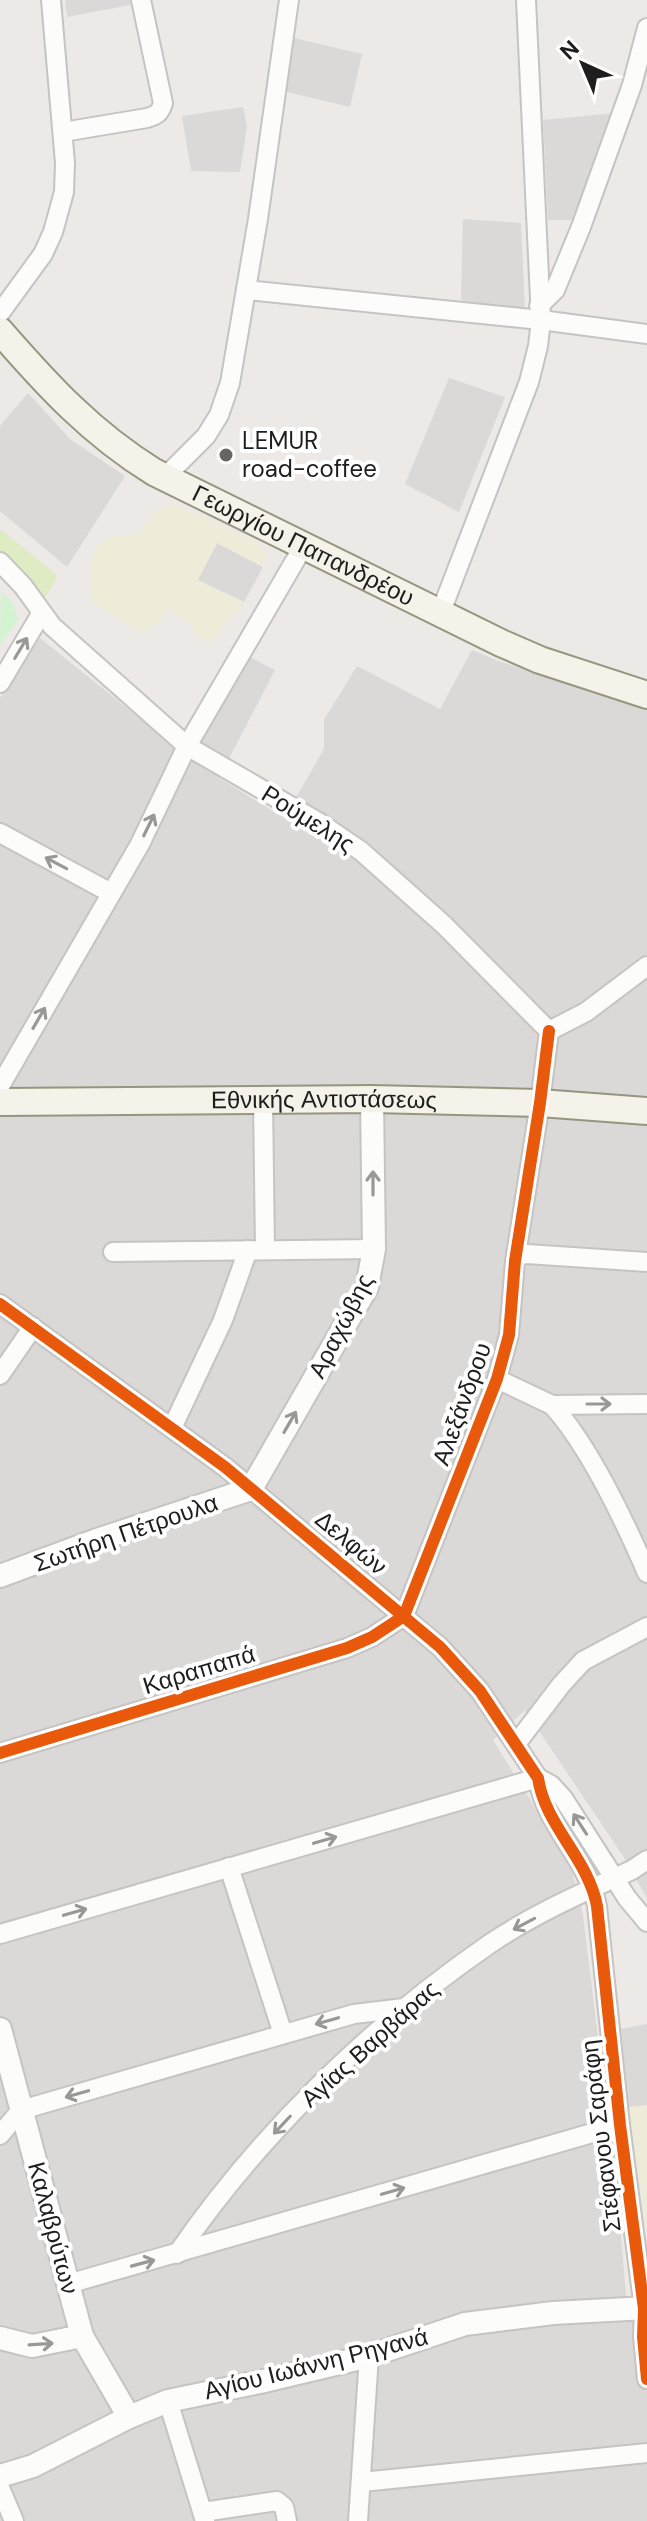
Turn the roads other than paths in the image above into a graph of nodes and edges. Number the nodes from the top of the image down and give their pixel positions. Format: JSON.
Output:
{"nodes":[{"id":1,"x":51,"y":0,"type":"edge"},
{"id":2,"x":141,"y":0,"type":"edge"},
{"id":3,"x":289,"y":0,"type":"edge"},
{"id":4,"x":526,"y":0,"type":"edge"},
{"id":5,"x":647,"y":28,"type":"edge"},
{"id":6,"x":63,"y":132,"type":"junction"},
{"id":7,"x":246,"y":290,"type":"junction"},
{"id":8,"x":0,"y":313,"type":"edge"},
{"id":9,"x":540,"y":313,"type":"junction"},
{"id":10,"x":0,"y":331,"type":"edge"},
{"id":11,"x":647,"y":334,"type":"edge"},
{"id":12,"x":165,"y":477,"type":"junction"},
{"id":13,"x":303,"y":547,"type":"junction"},
{"id":14,"x":3,"y":574,"type":"edge"},
{"id":15,"x":440,"y":614,"type":"junction"},
{"id":16,"x":46,"y":620,"type":"junction"},
{"id":17,"x":0,"y":683,"type":"edge"},
{"id":18,"x":647,"y":695,"type":"edge"},
{"id":19,"x":187,"y":746,"type":"junction"},
{"id":20,"x":0,"y":833,"type":"edge"},
{"id":21,"x":111,"y":893,"type":"junction"},
{"id":22,"x":647,"y":966,"type":"edge"},
{"id":23,"x":549,"y":1031,"type":"junction"},
{"id":24,"x":0,"y":1086,"type":"edge"},
{"id":25,"x":372,"y":1099,"type":"junction"},
{"id":26,"x":263,"y":1100,"type":"junction"},
{"id":27,"x":0,"y":1102,"type":"edge"},
{"id":28,"x":540,"y":1103,"type":"junction"},
{"id":29,"x":647,"y":1111,"type":"edge"},
{"id":30,"x":374,"y":1249,"type":"junction"},
{"id":31,"x":257,"y":1250,"type":"junction"},
{"id":32,"x":113,"y":1252,"type":"dead end"},
{"id":33,"x":515,"y":1261,"type":"junction"},
{"id":34,"x":647,"y":1262,"type":"edge"},
{"id":35,"x":0,"y":1304,"type":"edge"},
{"id":36,"x":33,"y":1327,"type":"junction"},
{"id":37,"x":0,"y":1375,"type":"edge"},
{"id":38,"x":497,"y":1379,"type":"junction"},
{"id":39,"x":647,"y":1404,"type":"edge"},
{"id":40,"x":552,"y":1405,"type":"junction"},
{"id":41,"x":172,"y":1428,"type":"junction"},
{"id":42,"x":251,"y":1489,"type":"junction"},
{"id":43,"x":647,"y":1573,"type":"edge"},
{"id":44,"x":0,"y":1576,"type":"edge"},
{"id":45,"x":404,"y":1616,"type":"junction"},
{"id":46,"x":647,"y":1627,"type":"edge"},
{"id":47,"x":516,"y":1744,"type":"junction"},
{"id":48,"x":0,"y":1753,"type":"edge"},
{"id":49,"x":538,"y":1778,"type":"junction"},
{"id":50,"x":647,"y":1860,"type":"edge"},
{"id":51,"x":229,"y":1867,"type":"junction"},
{"id":52,"x":615,"y":1878,"type":"junction"},
{"id":53,"x":593,"y":1888,"type":"junction"},
{"id":54,"x":641,"y":1916,"type":"edge"},
{"id":55,"x":600,"y":1927,"type":"junction"},
{"id":56,"x":0,"y":1934,"type":"edge"},
{"id":57,"x":404,"y":2008,"type":"junction"},
{"id":58,"x":0,"y":2029,"type":"edge"},
{"id":59,"x":283,"y":2034,"type":"junction"},
{"id":60,"x":21,"y":2110,"type":"junction"},
{"id":61,"x":620,"y":2125,"type":"junction"},
{"id":62,"x":0,"y":2135,"type":"edge"},
{"id":63,"x":177,"y":2254,"type":"junction"},
{"id":64,"x":68,"y":2284,"type":"junction"},
{"id":65,"x":646,"y":2308,"type":"edge"},
{"id":66,"x":82,"y":2336,"type":"junction"},
{"id":67,"x":0,"y":2338,"type":"edge"},
{"id":68,"x":369,"y":2356,"type":"junction"},
{"id":69,"x":647,"y":2379,"type":"edge"},
{"id":70,"x":168,"y":2401,"type":"junction"},
{"id":71,"x":129,"y":2417,"type":"junction"},
{"id":72,"x":647,"y":2453,"type":"edge"},
{"id":73,"x":0,"y":2479,"type":"edge"},
{"id":74,"x":362,"y":2482,"type":"junction"},
{"id":75,"x":0,"y":2488,"type":"edge"},
{"id":76,"x":204,"y":2517,"type":"edge"},
{"id":77,"x":14,"y":2521,"type":"edge"},
{"id":78,"x":287,"y":2521,"type":"edge"},
{"id":79,"x":358,"y":2521,"type":"edge"}],
"edges":[{"from":1,"to":6,"type":"street"},
{"from":2,"to":6,"type":"street"},
{"from":3,"to":7,"type":"street"},
{"from":4,"to":9,"type":"street"},
{"from":5,"to":9,"type":"street"},
{"from":6,"to":8,"type":"street"},
{"from":7,"to":9,"type":"street"},
{"from":7,"to":12,"type":"street"},
{"from":9,"to":11,"type":"street"},
{"from":9,"to":15,"type":"street"},
{"from":10,"to":12,"type":"main road","name":"Γεωργίου Παπανδρέου"},
{"from":12,"to":13,"type":"main road","name":"Γεωργίου Παπανδρέου"},
{"from":13,"to":15,"type":"main road","name":"Γεωργίου Παπανδρέου"},
{"from":13,"to":19,"type":"street"},
{"from":14,"to":16,"type":"street","name":"Ρούμελης"},
{"from":15,"to":18,"type":"main road","name":"Γεωργίου Παπανδρέου"},
{"from":17,"to":16,"type":"street","one_way":true},
{"from":16,"to":19,"type":"street","name":"Ρούμελης"},
{"from":21,"to":19,"type":"street","one_way":true},
{"from":19,"to":23,"type":"street","name":"Ρούμελης"},
{"from":21,"to":20,"type":"street","one_way":true},
{"from":24,"to":21,"type":"street","one_way":true},
{"from":22,"to":23,"type":"street"},
{"from":23,"to":28,"type":"street","name":"Αλεξάνδρου"},
{"from":25,"to":26,"type":"main road","name":"Εθνικής Αντιστάσεως"},
{"from":25,"to":28,"type":"main road","name":"Εθνικής Αντιστάσεως"},
{"from":30,"to":25,"type":"street","name":"Αραχώβης","one_way":true},
{"from":26,"to":27,"type":"main road","name":"Εθνικής Αντιστάσεως"},
{"from":26,"to":31,"type":"street"},
{"from":28,"to":29,"type":"main road","name":"Εθνικής Αντιστάσεως"},
{"from":28,"to":33,"type":"street","name":"Αλεξάνδρου"},
{"from":30,"to":31,"type":"street"},
{"from":42,"to":30,"type":"street","name":"Αραχώβης","one_way":true},
{"from":31,"to":32,"type":"street"},
{"from":31,"to":41,"type":"street"},
{"from":33,"to":34,"type":"street"},
{"from":33,"to":38,"type":"street","name":"Αλεξάνδρου"},
{"from":35,"to":36,"type":"street","name":"Δελφών"},
{"from":36,"to":37,"type":"street"},
{"from":36,"to":41,"type":"street","name":"Δελφών"},
{"from":38,"to":40,"type":"street"},
{"from":38,"to":45,"type":"street","name":"Αλεξάνδρου"},
{"from":40,"to":39,"type":"street","one_way":true},
{"from":40,"to":43,"type":"street"},
{"from":41,"to":42,"type":"street","name":"Δελφών"},
{"from":42,"to":44,"type":"street","name":"Σωτήρη Πέτρουλα"},
{"from":42,"to":45,"type":"street","name":"Δελφών"},
{"from":45,"to":47,"type":"street","name":"Δελφών"},
{"from":45,"to":48,"type":"street","name":"Καραπαπά"},
{"from":46,"to":47,"type":"street"},
{"from":47,"to":49,"type":"street","name":"Δελφών"},
{"from":51,"to":49,"type":"street","one_way":true},
{"from":52,"to":49,"type":"street","name":"Δελφών","one_way":true},
{"from":49,"to":53,"type":"street","name":"Δελφών"},
{"from":50,"to":52,"type":"street","name":"Αγίας Βαρβάρας"},
{"from":56,"to":51,"type":"street","one_way":true},
{"from":51,"to":59,"type":"street"},
{"from":52,"to":53,"type":"street","name":"Αγίας Βαρβάρας"},
{"from":52,"to":54,"type":"street","name":"Δελφών"},
{"from":53,"to":55,"type":"street","name":"Στέφανου Σαράφη"},
{"from":53,"to":57,"type":"street","name":"Αγίας Βαρβάρας","one_way":true},
{"from":54,"to":55,"type":"street","name":"Δελφών"},
{"from":55,"to":61,"type":"street","name":"Στέφανου Σαράφη"},
{"from":57,"to":59,"type":"street","one_way":true},
{"from":57,"to":63,"type":"street","name":"Αγίας Βαρβάρας","one_way":true},
{"from":58,"to":60,"type":"street","name":"Καλαβρύτων"},
{"from":59,"to":60,"type":"street","one_way":true},
{"from":60,"to":62,"type":"street"},
{"from":60,"to":64,"type":"street","name":"Καλαβρύτων"},
{"from":63,"to":61,"type":"street","one_way":true},
{"from":61,"to":65,"type":"street","name":"Στέφανου Σαράφη"},
{"from":64,"to":63,"type":"street","one_way":true},
{"from":64,"to":66,"type":"street","name":"Καλαβρύτων"},
{"from":65,"to":68,"type":"street","name":"Αγίου Ιωάννη Ρηγανά"},
{"from":65,"to":69,"type":"street","name":"Στέφανου Σαράφη"},
{"from":67,"to":66,"type":"street","one_way":true},
{"from":66,"to":71,"type":"street","name":"Καλαβρύτων"},
{"from":68,"to":70,"type":"street","name":"Αγίου Ιωάννη Ρηγανά"},
{"from":68,"to":74,"type":"street"},
{"from":70,"to":71,"type":"street","name":"Αγίου Ιωάννη Ρηγανά"},
{"from":70,"to":76,"type":"street"},
{"from":71,"to":73,"type":"street","name":"Αγίου Ιωάννη Ρηγανά"},
{"from":72,"to":74,"type":"street"},
{"from":74,"to":79,"type":"street"},
{"from":75,"to":77,"type":"street"},
{"from":76,"to":78,"type":"street"}]}
